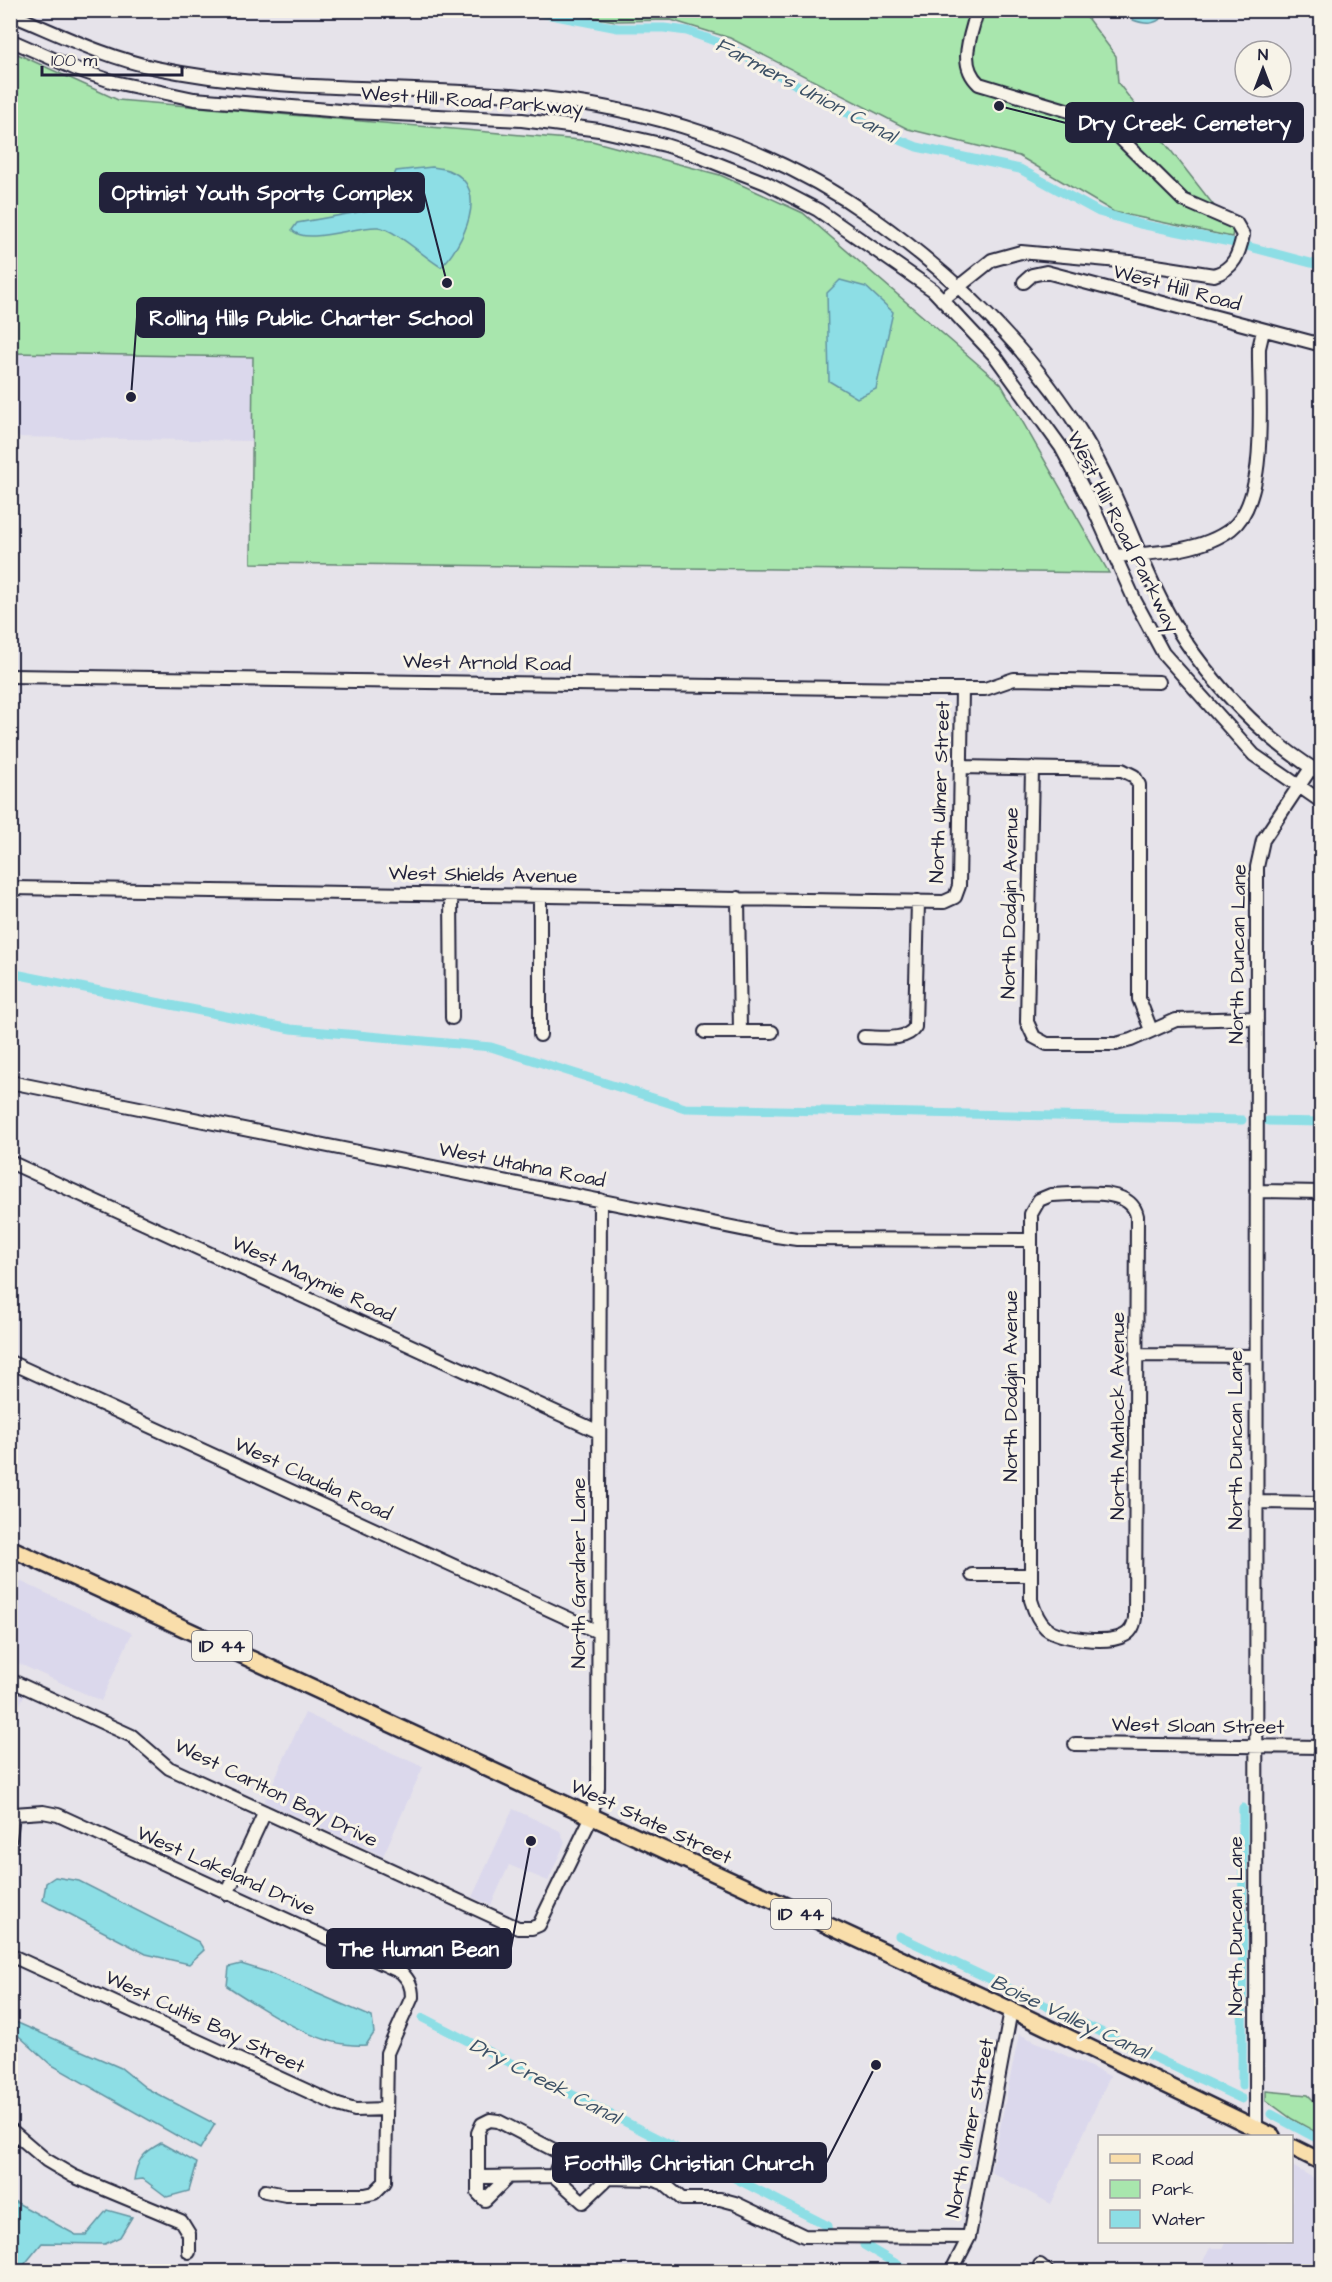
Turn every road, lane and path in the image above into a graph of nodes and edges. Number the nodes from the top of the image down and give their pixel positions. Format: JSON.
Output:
{"nodes":[{"id":1,"x":977,"y":11,"type":"edge"},
{"id":2,"x":10,"y":14,"type":"edge"},
{"id":3,"x":10,"y":40,"type":"edge"},
{"id":4,"x":1024,"y":282,"type":"dead end"},
{"id":5,"x":960,"y":286,"type":"junction"},
{"id":6,"x":942,"y":300,"type":"junction"},
{"id":7,"x":1263,"y":331,"type":"junction"},
{"id":8,"x":1322,"y":345,"type":"edge"},
{"id":9,"x":1141,"y":554,"type":"junction"},
{"id":10,"x":1116,"y":556,"type":"junction"},
{"id":11,"x":10,"y":676,"type":"edge"},
{"id":12,"x":1159,"y":682,"type":"dead end"},
{"id":13,"x":962,"y":689,"type":"junction"},
{"id":14,"x":961,"y":767,"type":"junction"},
{"id":15,"x":1032,"y":768,"type":"junction"},
{"id":16,"x":1316,"y":771,"type":"edge"},
{"id":17,"x":1297,"y":787,"type":"junction"},
{"id":18,"x":1322,"y":802,"type":"edge"},
{"id":19,"x":10,"y":888,"type":"edge"},
{"id":20,"x":451,"y":894,"type":"junction"},
{"id":21,"x":540,"y":896,"type":"junction"},
{"id":22,"x":955,"y":897,"type":"joint"},
{"id":23,"x":738,"y":898,"type":"junction"},
{"id":24,"x":918,"y":901,"type":"junction"},
{"id":25,"x":452,"y":1018,"type":"dead end"},
{"id":26,"x":1257,"y":1018,"type":"junction"},
{"id":27,"x":1151,"y":1030,"type":"junction"},
{"id":28,"x":705,"y":1032,"type":"dead end"},
{"id":29,"x":740,"y":1032,"type":"junction"},
{"id":30,"x":771,"y":1032,"type":"dead end"},
{"id":31,"x":540,"y":1035,"type":"dead end"},
{"id":32,"x":864,"y":1037,"type":"dead end"},
{"id":33,"x":10,"y":1082,"type":"edge"},
{"id":34,"x":10,"y":1162,"type":"edge"},
{"id":35,"x":1256,"y":1191,"type":"junction"},
{"id":36,"x":1322,"y":1192,"type":"edge"},
{"id":37,"x":600,"y":1200,"type":"junction"},
{"id":38,"x":1131,"y":1202,"type":"joint"},
{"id":39,"x":1031,"y":1240,"type":"junction"},
{"id":40,"x":1138,"y":1354,"type":"junction"},
{"id":41,"x":1256,"y":1356,"type":"junction"},
{"id":42,"x":10,"y":1362,"type":"edge"},
{"id":43,"x":599,"y":1432,"type":"junction"},
{"id":44,"x":1256,"y":1502,"type":"junction"},
{"id":45,"x":1322,"y":1503,"type":"edge"},
{"id":46,"x":10,"y":1548,"type":"edge"},
{"id":47,"x":972,"y":1575,"type":"dead end"},
{"id":48,"x":1030,"y":1575,"type":"junction"},
{"id":49,"x":1131,"y":1630,"type":"joint"},
{"id":50,"x":598,"y":1632,"type":"junction"},
{"id":51,"x":10,"y":1680,"type":"edge"},
{"id":52,"x":1075,"y":1744,"type":"dead end"},
{"id":53,"x":1256,"y":1746,"type":"junction"},
{"id":54,"x":1322,"y":1747,"type":"edge"},
{"id":55,"x":265,"y":1812,"type":"junction"},
{"id":56,"x":11,"y":1814,"type":"edge"},
{"id":57,"x":591,"y":1818,"type":"junction"},
{"id":58,"x":10,"y":1839,"type":"edge"},
{"id":59,"x":227,"y":1894,"type":"junction"},
{"id":60,"x":532,"y":1928,"type":"joint"},
{"id":61,"x":10,"y":1955,"type":"edge"},
{"id":62,"x":1011,"y":2010,"type":"junction"},
{"id":63,"x":386,"y":2109,"type":"junction"},
{"id":64,"x":1256,"y":2128,"type":"junction"},
{"id":65,"x":10,"y":2129,"type":"edge"},
{"id":66,"x":1270,"y":2135,"type":"edge"},
{"id":67,"x":1293,"y":2147,"type":"edge"},
{"id":68,"x":562,"y":2154,"type":"junction"},
{"id":69,"x":1322,"y":2162,"type":"edge"},
{"id":70,"x":554,"y":2176,"type":"junction"},
{"id":71,"x":479,"y":2177,"type":"junction"},
{"id":72,"x":508,"y":2177,"type":"junction"},
{"id":73,"x":608,"y":2178,"type":"junction"},
{"id":74,"x":265,"y":2190,"type":"dead end"},
{"id":75,"x":969,"y":2237,"type":"junction"},
{"id":76,"x":189,"y":2252,"type":"dead end"},
{"id":77,"x":951,"y":2271,"type":"edge"}],
"edges":[{"from":1,"to":5,"type":"street"},
{"from":2,"to":5,"type":"street","name":"West Hill Road Parkway"},
{"from":3,"to":6,"type":"street","name":"West Hill Road Parkway"},
{"from":4,"to":7,"type":"street","name":"West Hill Road"},
{"from":5,"to":6,"type":"street"},
{"from":5,"to":9,"type":"street","name":"West Hill Road Parkway"},
{"from":6,"to":10,"type":"street","name":"West Hill Road Parkway"},
{"from":7,"to":8,"type":"street","name":"West Hill Road"},
{"from":7,"to":9,"type":"street"},
{"from":9,"to":10,"type":"street"},
{"from":9,"to":16,"type":"street","name":"West Hill Road Parkway"},
{"from":10,"to":17,"type":"street","name":"West Hill Road Parkway"},
{"from":11,"to":13,"type":"street","name":"West Arnold Road"},
{"from":12,"to":13,"type":"street","name":"West Arnold Road"},
{"from":13,"to":14,"type":"street","name":"North Ulmer Street"},
{"from":14,"to":15,"type":"street"},
{"from":14,"to":22,"type":"street","name":"North Ulmer Street"},
{"from":15,"to":27,"type":"street"},
{"from":15,"to":27,"type":"street","name":"North Dodgin Avenue"},
{"from":16,"to":17,"type":"street","name":"North Duncan Lane"},
{"from":17,"to":18,"type":"street","name":"West Hill Road Parkway"},
{"from":17,"to":26,"type":"street","name":"North Duncan Lane"},
{"from":19,"to":20,"type":"street","name":"West Shields Avenue"},
{"from":20,"to":21,"type":"street","name":"West Shields Avenue"},
{"from":20,"to":25,"type":"street"},
{"from":21,"to":23,"type":"street","name":"West Shields Avenue"},
{"from":21,"to":31,"type":"street"},
{"from":22,"to":24,"type":"street","name":"West Shields Avenue"},
{"from":23,"to":24,"type":"street","name":"West Shields Avenue"},
{"from":23,"to":29,"type":"street"},
{"from":24,"to":32,"type":"street"},
{"from":26,"to":27,"type":"street"},
{"from":26,"to":35,"type":"street","name":"North Duncan Lane"},
{"from":28,"to":29,"type":"street"},
{"from":29,"to":30,"type":"street"},
{"from":33,"to":37,"type":"street","name":"West Utahna Road"},
{"from":34,"to":43,"type":"street","name":"West Maymie Road"},
{"from":35,"to":36,"type":"street"},
{"from":35,"to":41,"type":"street","name":"North Duncan Lane"},
{"from":37,"to":39,"type":"street","name":"West Utahna Road"},
{"from":37,"to":43,"type":"street","name":"North Gardner Lane"},
{"from":38,"to":39,"type":"street","name":"North Dodgin Avenue"},
{"from":38,"to":40,"type":"street","name":"North Matlock Avenue"},
{"from":39,"to":48,"type":"street","name":"North Dodgin Avenue"},
{"from":40,"to":41,"type":"street"},
{"from":40,"to":49,"type":"street","name":"North Matlock Avenue"},
{"from":41,"to":44,"type":"street","name":"North Duncan Lane"},
{"from":42,"to":50,"type":"street","name":"West Claudia Road"},
{"from":43,"to":50,"type":"street","name":"North Gardner Lane"},
{"from":44,"to":45,"type":"street"},
{"from":44,"to":53,"type":"street","name":"North Duncan Lane"},
{"from":46,"to":57,"type":"main road","name":"West State Street","number":"ID 44"},
{"from":47,"to":48,"type":"street"},
{"from":48,"to":49,"type":"street","name":"North Dodgin Avenue"},
{"from":50,"to":57,"type":"street","name":"North Gardner Lane"},
{"from":51,"to":55,"type":"street","name":"West Carlton Bay Drive"},
{"from":52,"to":53,"type":"street","name":"West Sloan Street"},
{"from":53,"to":54,"type":"street","name":"West Sloan Street"},
{"from":53,"to":64,"type":"street","name":"North Duncan Lane"},
{"from":55,"to":59,"type":"street"},
{"from":55,"to":60,"type":"street","name":"West Carlton Bay Drive"},
{"from":56,"to":58,"type":"street"},
{"from":56,"to":59,"type":"street","name":"West Lakeland Drive"},
{"from":57,"to":60,"type":"street","name":"North Gardner Lane"},
{"from":57,"to":62,"type":"main road","name":"West State Street","number":"ID 44"},
{"from":59,"to":63,"type":"street","name":"West Lakeland Drive"},
{"from":61,"to":63,"type":"street","name":"West Cultis Bay Street"},
{"from":62,"to":64,"type":"main road","name":"West State Street","number":"ID 44"},
{"from":62,"to":75,"type":"street","name":"North Ulmer Street"},
{"from":63,"to":74,"type":"street"},
{"from":64,"to":66,"type":"main road","name":"West State Street","number":"ID 44"},
{"from":65,"to":76,"type":"street"},
{"from":67,"to":69,"type":"main road"},
{"from":68,"to":70,"type":"street"},
{"from":68,"to":71,"type":"street"},
{"from":68,"to":73,"type":"street"},
{"from":70,"to":72,"type":"street"},
{"from":70,"to":73,"type":"street"},
{"from":71,"to":72,"type":"street"},
{"from":71,"to":72,"type":"street"},
{"from":73,"to":75,"type":"street"},
{"from":75,"to":77,"type":"street","name":"North Ulmer Street"}]}
